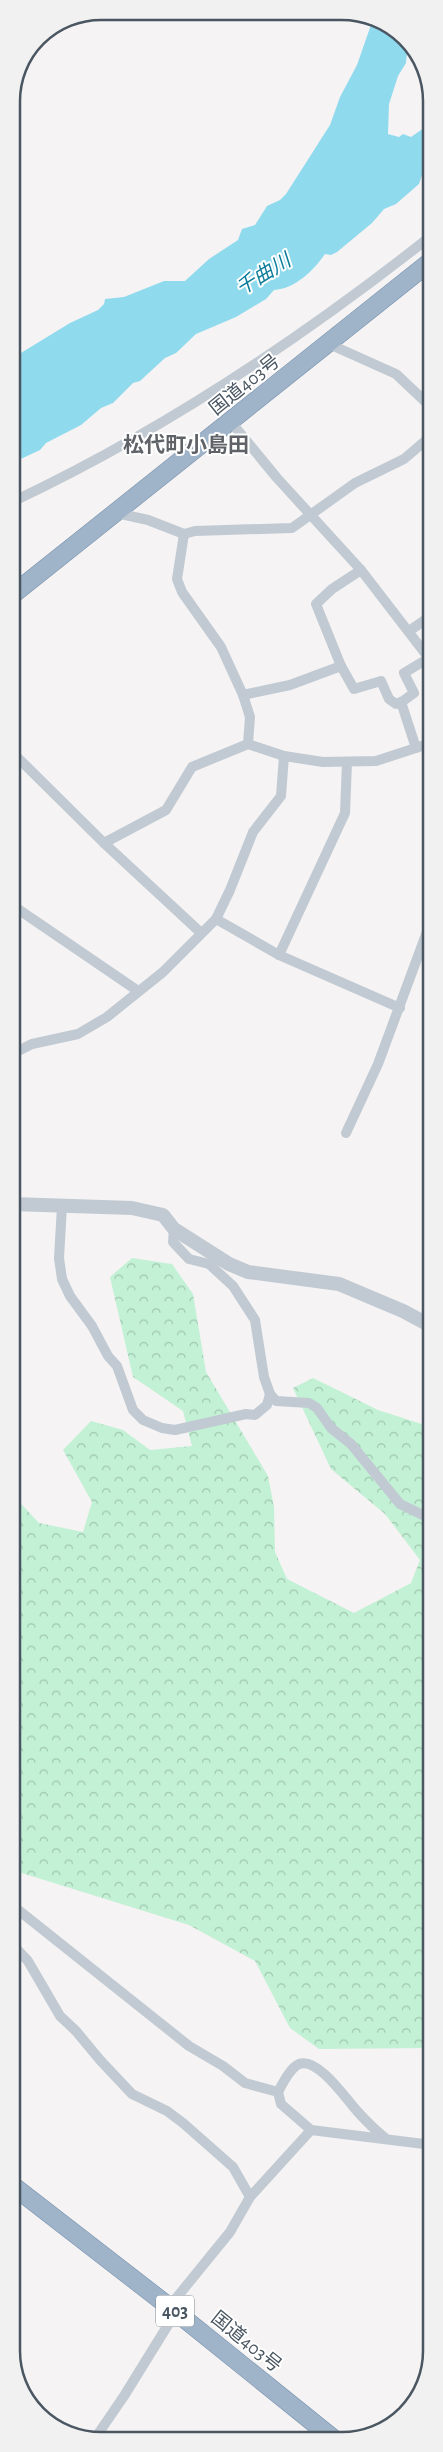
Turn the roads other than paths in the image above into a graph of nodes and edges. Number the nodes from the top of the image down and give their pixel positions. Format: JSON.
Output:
{"nodes":[{"id":1,"x":423,"y":242,"type":"edge"},
{"id":2,"x":423,"y":268,"type":"edge"},
{"id":3,"x":329,"y":344,"type":"junction"},
{"id":4,"x":423,"y":399,"type":"edge"},
{"id":5,"x":231,"y":422,"type":"junction"},
{"id":6,"x":423,"y":443,"type":"edge"},
{"id":7,"x":20,"y":498,"type":"edge"},
{"id":8,"x":116,"y":513,"type":"junction"},
{"id":9,"x":312,"y":514,"type":"junction"},
{"id":10,"x":184,"y":534,"type":"junction"},
{"id":11,"x":361,"y":570,"type":"junction"},
{"id":12,"x":20,"y":589,"type":"edge"},
{"id":13,"x":423,"y":621,"type":"edge"},
{"id":14,"x":409,"y":631,"type":"junction"},
{"id":15,"x":423,"y":650,"type":"edge"},
{"id":16,"x":423,"y":664,"type":"edge"},
{"id":17,"x":341,"y":666,"type":"junction"},
{"id":18,"x":243,"y":695,"type":"junction"},
{"id":19,"x":401,"y":702,"type":"junction"},
{"id":20,"x":248,"y":744,"type":"junction"},
{"id":21,"x":423,"y":746,"type":"edge"},
{"id":22,"x":416,"y":748,"type":"junction"},
{"id":23,"x":284,"y":756,"type":"junction"},
{"id":24,"x":20,"y":760,"type":"edge"},
{"id":25,"x":348,"y":762,"type":"junction"},
{"id":26,"x":104,"y":843,"type":"junction"},
{"id":27,"x":20,"y":910,"type":"edge"},
{"id":28,"x":216,"y":918,"type":"junction"},
{"id":29,"x":200,"y":932,"type":"junction"},
{"id":30,"x":423,"y":944,"type":"edge"},
{"id":31,"x":279,"y":955,"type":"junction"},
{"id":32,"x":138,"y":991,"type":"junction"},
{"id":33,"x":400,"y":1008,"type":"junction"},
{"id":34,"x":20,"y":1050,"type":"edge"},
{"id":35,"x":346,"y":1133,"type":"dead end"},
{"id":36,"x":20,"y":1204,"type":"edge"},
{"id":37,"x":62,"y":1206,"type":"junction"},
{"id":38,"x":174,"y":1228,"type":"junction"},
{"id":39,"x":423,"y":1322,"type":"edge"},
{"id":40,"x":270,"y":1394,"type":"junction"},
{"id":41,"x":423,"y":1515,"type":"edge"},
{"id":42,"x":20,"y":1911,"type":"edge"},
{"id":43,"x":20,"y":1952,"type":"edge"},
{"id":44,"x":278,"y":2092,"type":"junction"},
{"id":45,"x":311,"y":2130,"type":"junction"},
{"id":46,"x":386,"y":2139,"type":"junction"},
{"id":47,"x":423,"y":2144,"type":"edge"},
{"id":48,"x":20,"y":2191,"type":"edge"},
{"id":49,"x":250,"y":2197,"type":"junction"},
{"id":50,"x":173,"y":2309,"type":"junction"},
{"id":51,"x":100,"y":2432,"type":"edge"},
{"id":52,"x":325,"y":2432,"type":"edge"}],
"edges":[{"from":1,"to":7,"type":"street"},
{"from":2,"to":3,"type":"highway","name":"国道403号"},
{"from":3,"to":4,"type":"street"},
{"from":3,"to":5,"type":"highway","name":"国道403号"},
{"from":5,"to":8,"type":"highway","name":"国道403号"},
{"from":5,"to":9,"type":"street"},
{"from":6,"to":9,"type":"street"},
{"from":8,"to":10,"type":"street"},
{"from":8,"to":12,"type":"highway","name":"国道403号"},
{"from":9,"to":10,"type":"street"},
{"from":9,"to":11,"type":"street"},
{"from":10,"to":18,"type":"street"},
{"from":11,"to":14,"type":"street"},
{"from":11,"to":17,"type":"street"},
{"from":13,"to":14,"type":"street"},
{"from":14,"to":15,"type":"street"},
{"from":16,"to":19,"type":"street"},
{"from":17,"to":18,"type":"street"},
{"from":17,"to":19,"type":"street"},
{"from":18,"to":20,"type":"street"},
{"from":19,"to":22,"type":"street"},
{"from":20,"to":23,"type":"street"},
{"from":20,"to":26,"type":"street"},
{"from":21,"to":22,"type":"street"},
{"from":22,"to":25,"type":"street"},
{"from":23,"to":25,"type":"street"},
{"from":23,"to":28,"type":"street"},
{"from":24,"to":26,"type":"street"},
{"from":25,"to":31,"type":"street"},
{"from":26,"to":29,"type":"street"},
{"from":27,"to":32,"type":"street"},
{"from":28,"to":29,"type":"street"},
{"from":28,"to":31,"type":"street"},
{"from":29,"to":32,"type":"street"},
{"from":30,"to":33,"type":"street"},
{"from":31,"to":33,"type":"street"},
{"from":32,"to":34,"type":"street"},
{"from":33,"to":35,"type":"street"},
{"from":36,"to":37,"type":"street"},
{"from":37,"to":38,"type":"street"},
{"from":37,"to":40,"type":"street"},
{"from":38,"to":39,"type":"street"},
{"from":38,"to":40,"type":"street"},
{"from":40,"to":41,"type":"street"},
{"from":42,"to":44,"type":"street"},
{"from":43,"to":49,"type":"street"},
{"from":44,"to":45,"type":"street"},
{"from":44,"to":46,"type":"street"},
{"from":45,"to":46,"type":"street"},
{"from":45,"to":49,"type":"street"},
{"from":46,"to":47,"type":"street"},
{"from":48,"to":50,"type":"highway","name":"国道403号","number":"403"},
{"from":49,"to":50,"type":"street"},
{"from":50,"to":51,"type":"street"},
{"from":50,"to":52,"type":"highway","name":"国道403号","number":"403"}]}
